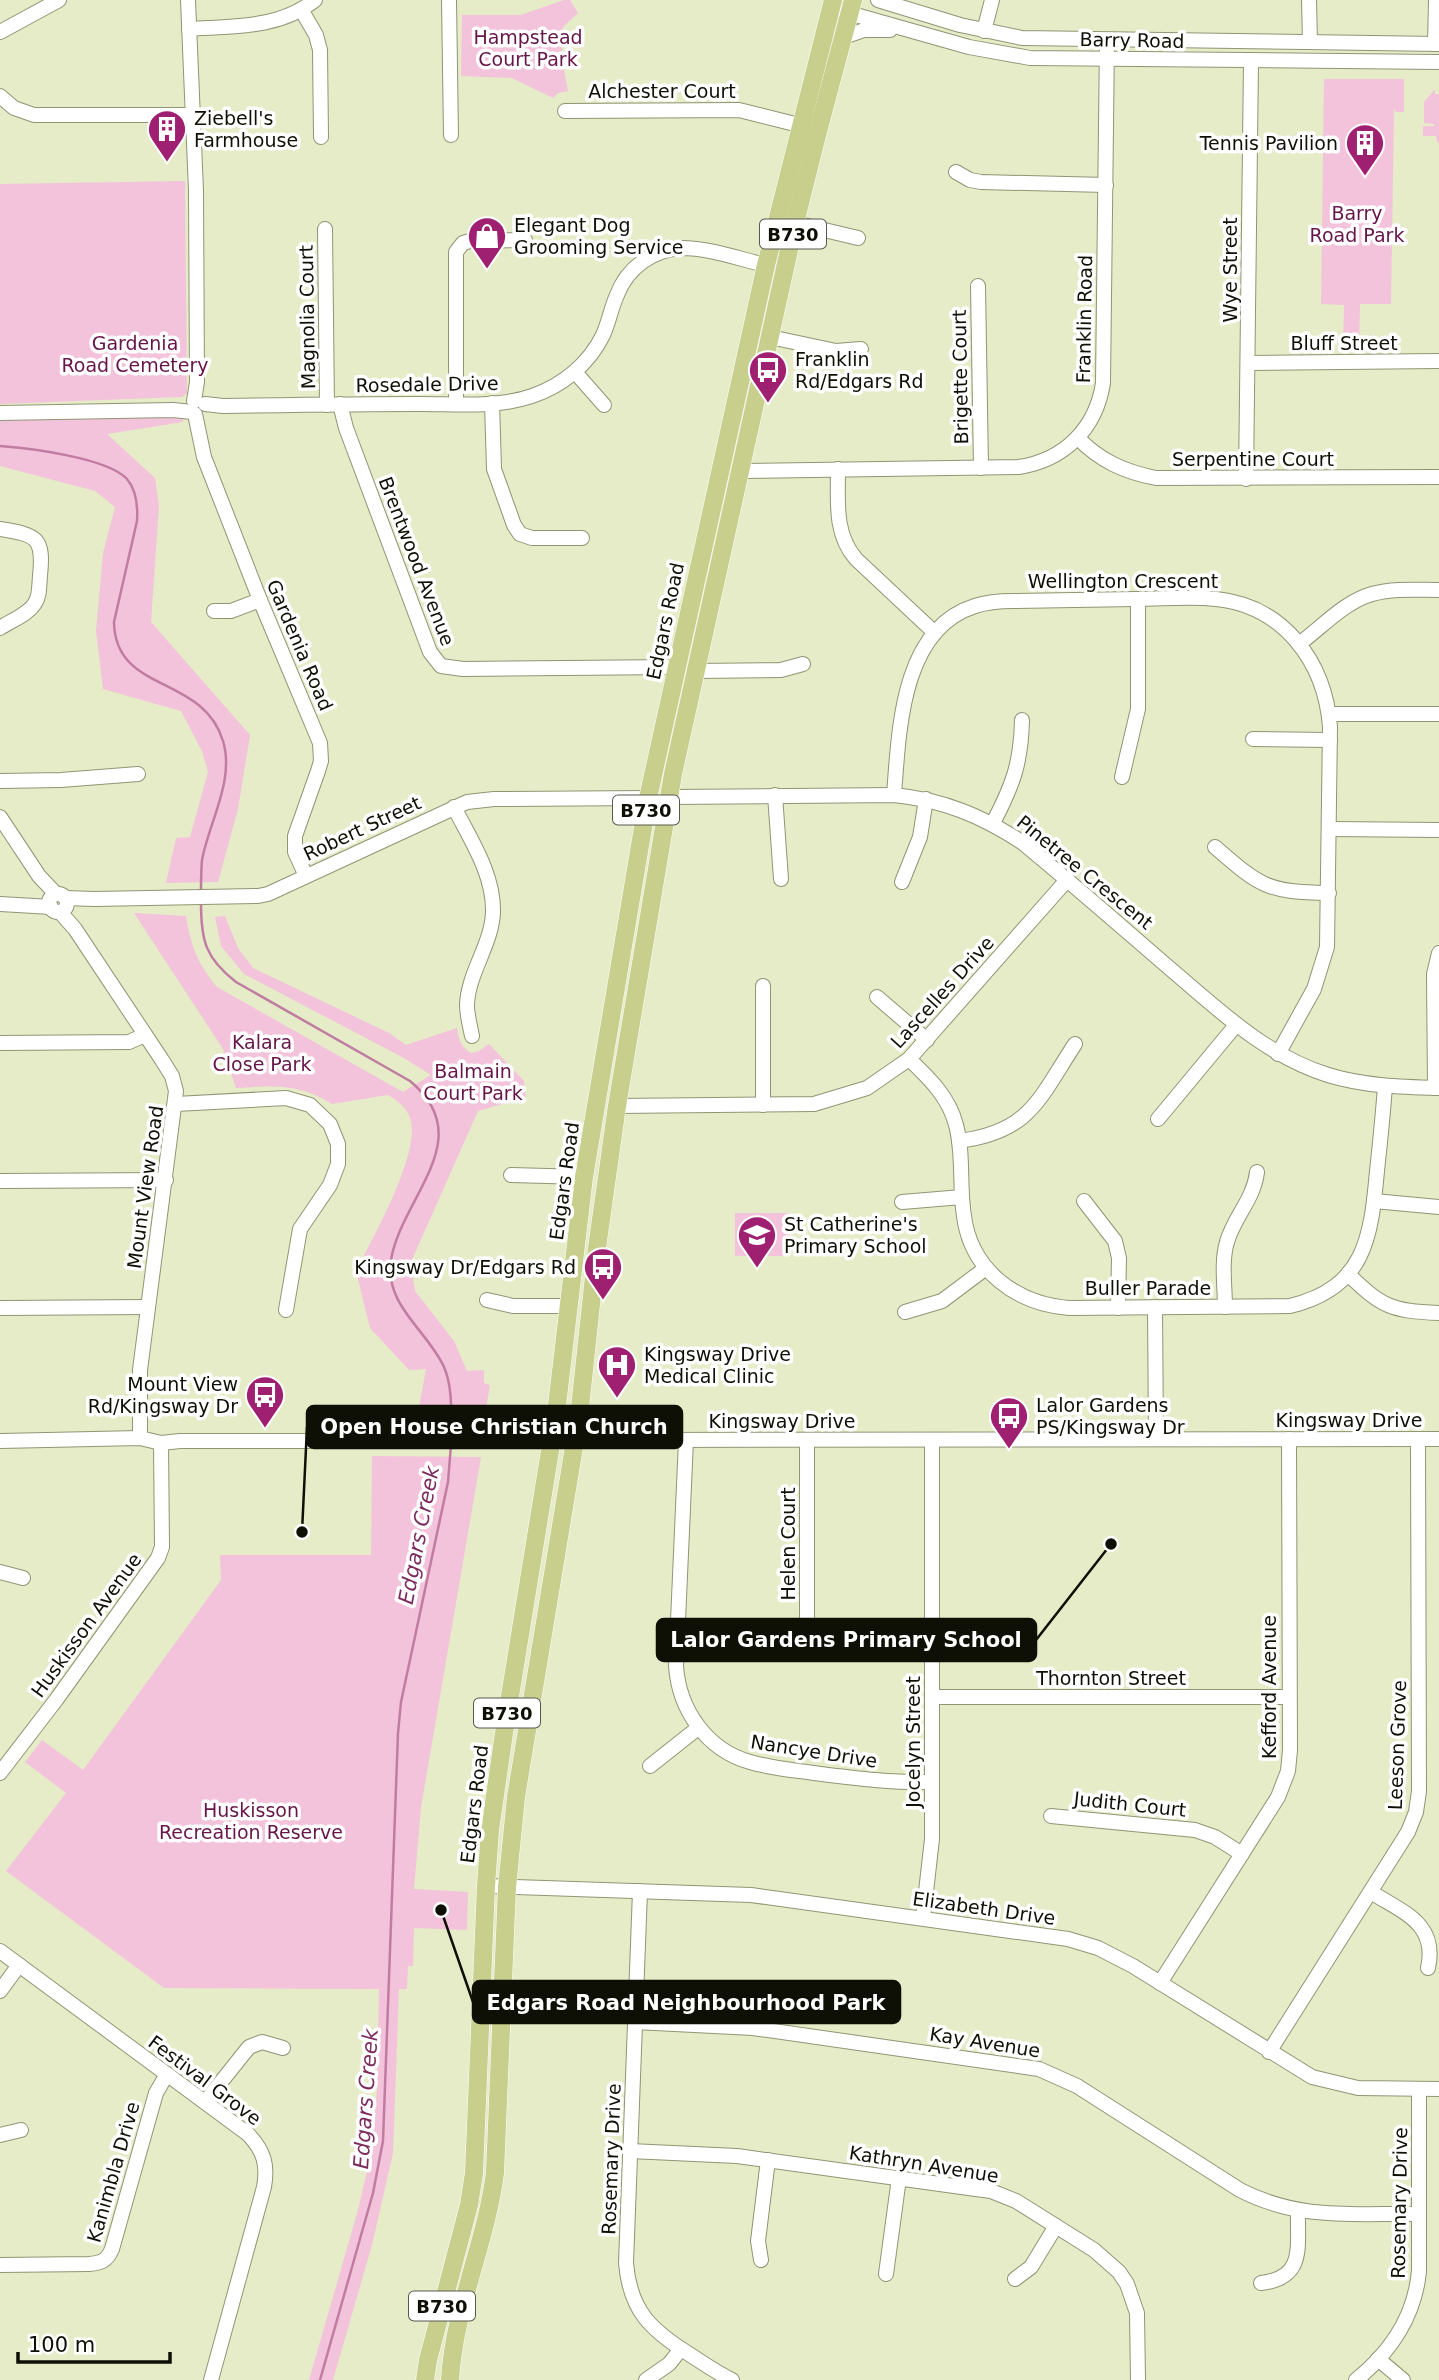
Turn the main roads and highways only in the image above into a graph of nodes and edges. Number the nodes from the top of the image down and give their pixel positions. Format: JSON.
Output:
{"nodes":[{"id":1,"x":832,"y":4,"type":"edge"},
{"id":2,"x":852,"y":6,"type":"edge"},
{"id":3,"x":698,"y":568,"type":"junction"},
{"id":4,"x":718,"y":572,"type":"junction"},
{"id":5,"x":622,"y":954,"type":"junction"},
{"id":6,"x":642,"y":956,"type":"junction"},
{"id":7,"x":576,"y":1246,"type":"junction"},
{"id":8,"x":597,"y":1248,"type":"junction"},
{"id":9,"x":476,"y":2145,"type":"junction"},
{"id":10,"x":497,"y":2145,"type":"junction"},
{"id":11,"x":425,"y":2380,"type":"edge"},
{"id":12,"x":450,"y":2380,"type":"edge"}],
"edges":[{"from":1,"to":3,"type":"main road","name":"Edgars Road","number":"B730"},
{"from":2,"to":4,"type":"main road","number":"B730"},
{"from":3,"to":4,"type":"main road"},
{"from":3,"to":5,"type":"main road","name":"Edgars Road","number":"B730"},
{"from":4,"to":6,"type":"main road","number":"B730"},
{"from":5,"to":6,"type":"main road"},
{"from":5,"to":7,"type":"main road","name":"Edgars Road","number":"B730"},
{"from":6,"to":8,"type":"main road","number":"B730"},
{"from":7,"to":8,"type":"main road"},
{"from":7,"to":9,"type":"main road","name":"Edgars Road","number":"B730"},
{"from":8,"to":10,"type":"main road","number":"B730"},
{"from":9,"to":10,"type":"main road"},
{"from":9,"to":11,"type":"main road","name":"Edgars Road","number":"B730"},
{"from":10,"to":12,"type":"main road","number":"B730"}]}
